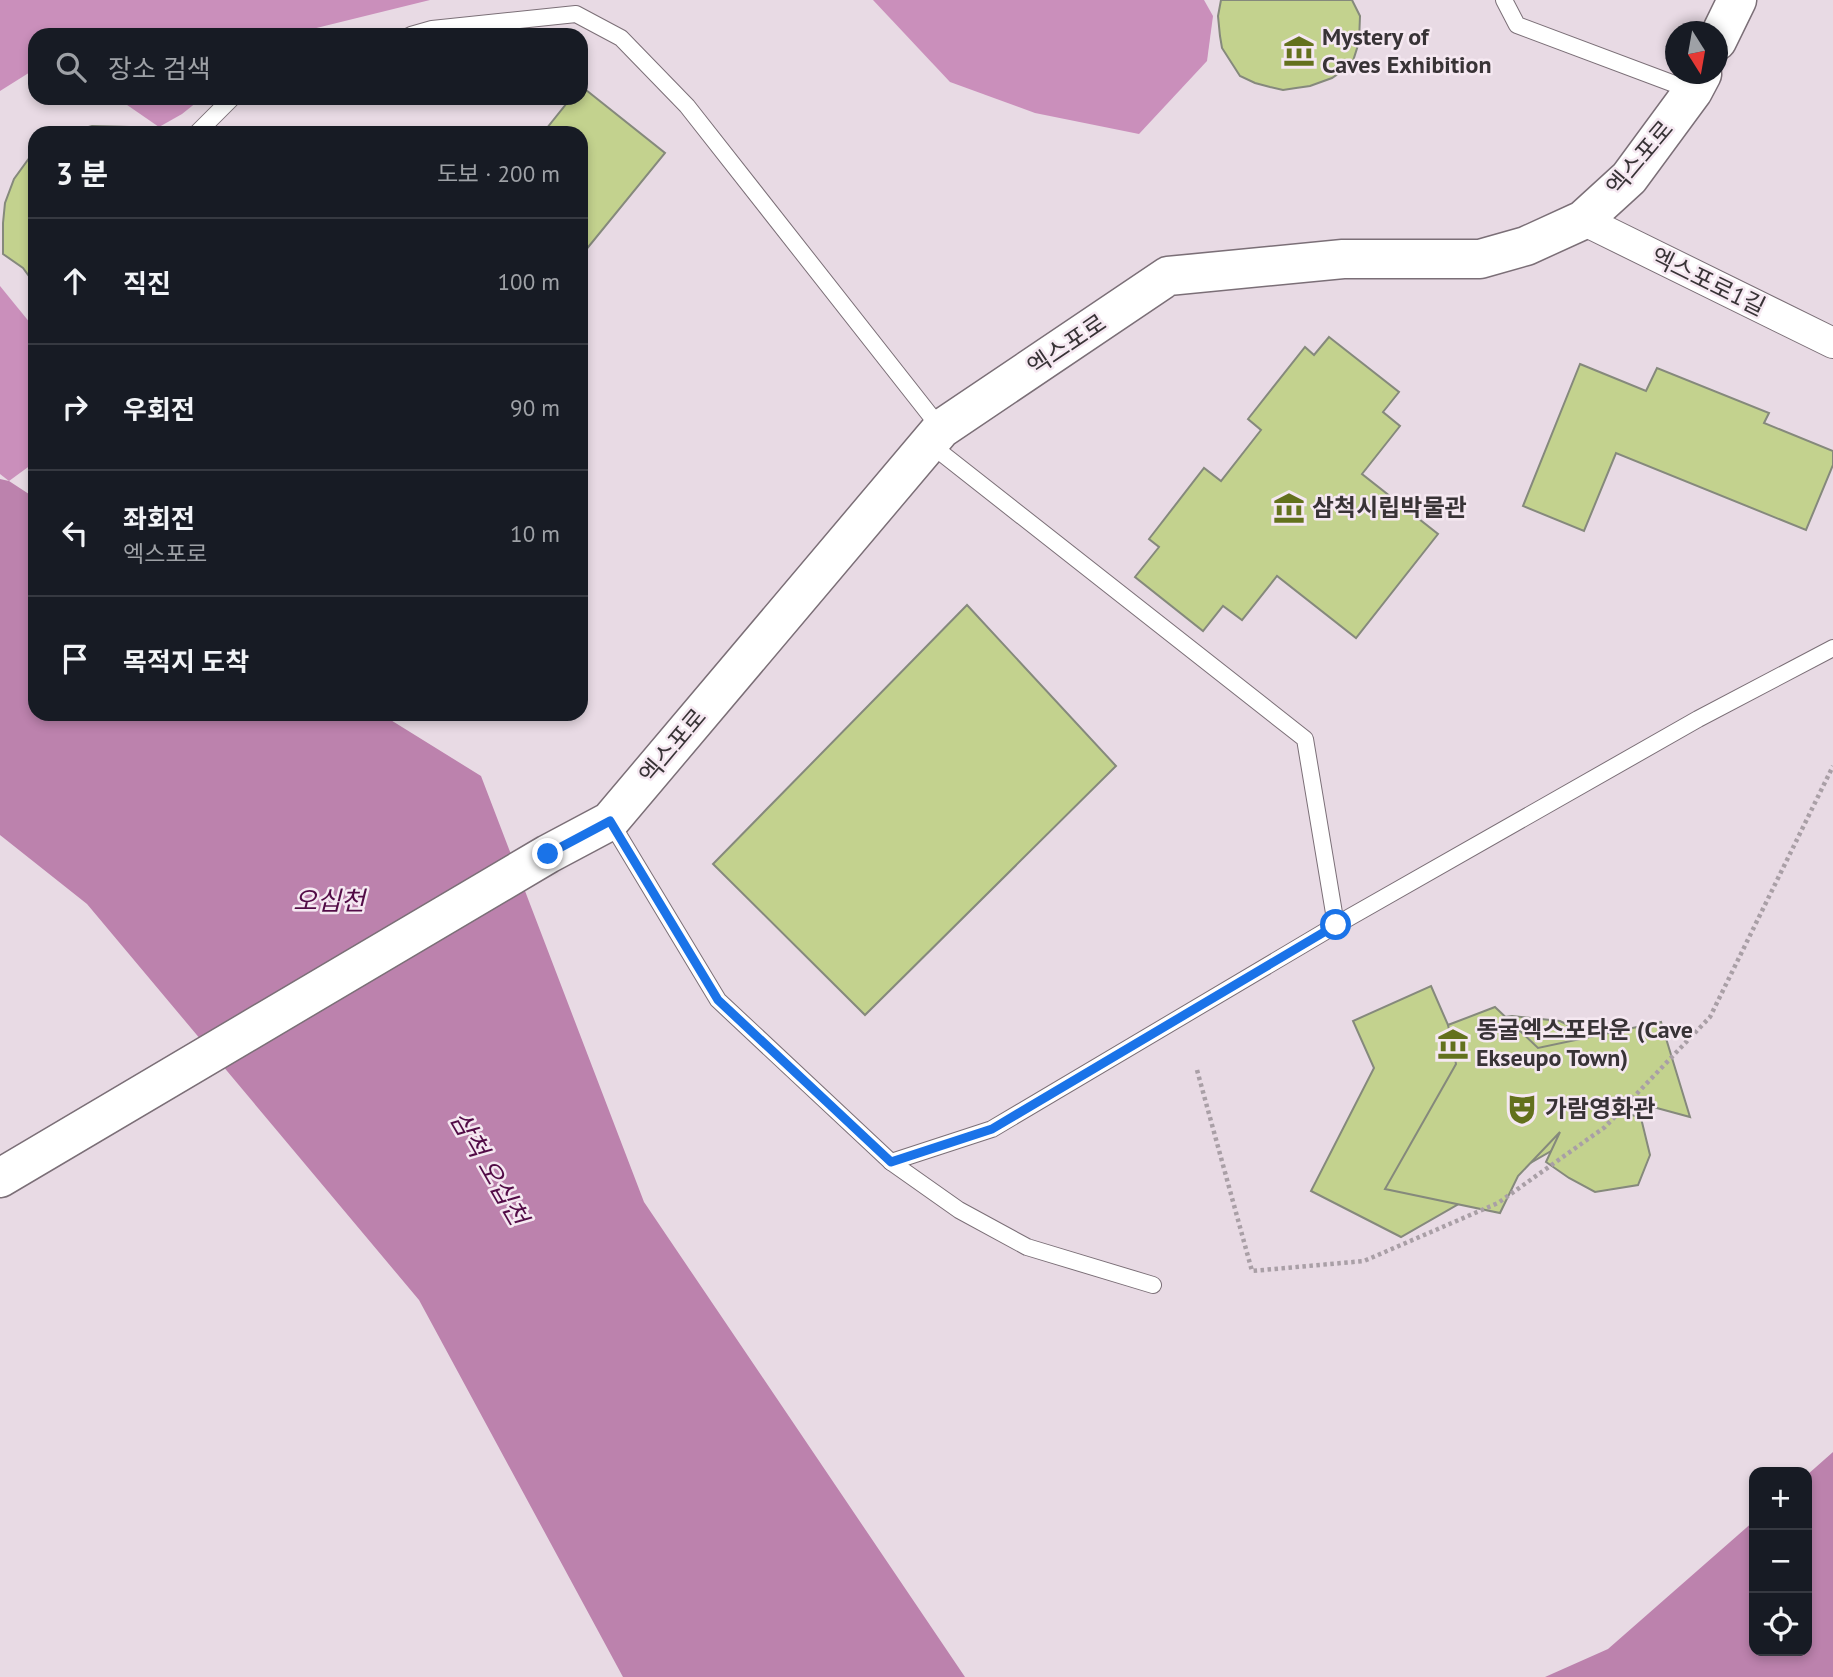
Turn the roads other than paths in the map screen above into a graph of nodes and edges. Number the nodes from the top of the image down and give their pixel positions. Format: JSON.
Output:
{"nodes":[{"id":1,"x":1504,"y":0,"type":"edge"},
{"id":2,"x":1737,"y":0,"type":"edge"},
{"id":3,"x":1727,"y":21,"type":"edge"},
{"id":4,"x":442,"y":28,"type":"edge"},
{"id":5,"x":1665,"y":72,"type":"edge"},
{"id":6,"x":1696,"y":84,"type":"edge"},
{"id":7,"x":225,"y":105,"type":"edge"},
{"id":8,"x":204,"y":126,"type":"edge"},
{"id":9,"x":1583,"y":220,"type":"junction"},
{"id":10,"x":1833,"y":343,"type":"edge"},
{"id":11,"x":936,"y":436,"type":"junction"},
{"id":12,"x":1833,"y":648,"type":"edge"},
{"id":13,"x":610,"y":821,"type":"junction"},
{"id":14,"x":1336,"y":925,"type":"junction"},
{"id":15,"x":891,"y":1162,"type":"junction"},
{"id":16,"x":0,"y":1178,"type":"edge"},
{"id":17,"x":1153,"y":1285,"type":"dead end"}],
"edges":[{"from":1,"to":5,"type":"lane"},
{"from":2,"to":3,"type":"street"},
{"from":4,"to":11,"type":"lane"},
{"from":6,"to":9,"type":"street","name":"엑스포로"},
{"from":7,"to":8,"type":"lane"},
{"from":9,"to":10,"type":"street","name":"엑스포로1길"},
{"from":9,"to":11,"type":"street","name":"엑스포로"},
{"from":11,"to":13,"type":"street","name":"엑스포로"},
{"from":11,"to":14,"type":"lane"},
{"from":12,"to":14,"type":"lane"},
{"from":13,"to":15,"type":"lane"},
{"from":13,"to":16,"type":"street","name":"엑스포로"},
{"from":14,"to":15,"type":"lane"},
{"from":15,"to":17,"type":"lane"}]}
